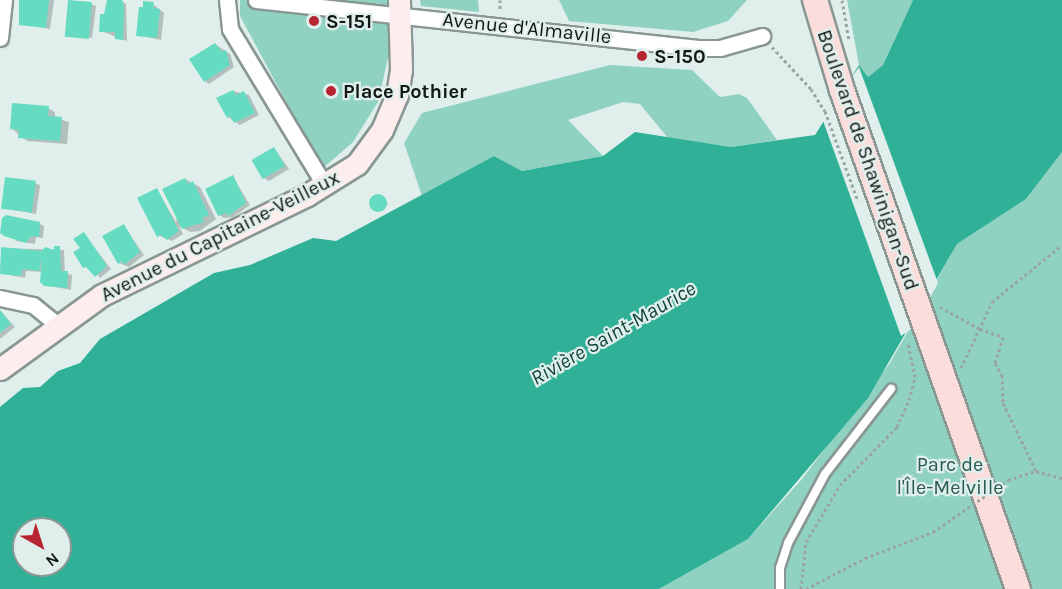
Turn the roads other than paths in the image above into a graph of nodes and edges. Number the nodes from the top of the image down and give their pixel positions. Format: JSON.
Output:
{"nodes":[{"id":1,"x":4,"y":0,"type":"edge"},
{"id":2,"x":227,"y":0,"type":"edge"},
{"id":3,"x":256,"y":0,"type":"edge"},
{"id":4,"x":815,"y":0,"type":"edge"},
{"id":5,"x":400,"y":7,"type":"edge"},
{"id":6,"x":762,"y":36,"type":"road end"},
{"id":7,"x":0,"y":38,"type":"edge"},
{"id":8,"x":325,"y":186,"type":"junction"},
{"id":9,"x":0,"y":298,"type":"edge"},
{"id":10,"x":58,"y":325,"type":"junction"},
{"id":11,"x":0,"y":369,"type":"edge"},
{"id":12,"x":891,"y":389,"type":"dead end"},
{"id":13,"x":780,"y":589,"type":"edge"},
{"id":14,"x":1018,"y":589,"type":"edge"}],
"edges":[{"from":1,"to":7,"type":"street"},
{"from":2,"to":8,"type":"street"},
{"from":3,"to":5,"type":"street","name":"Avenue d'Almaville"},
{"from":4,"to":14,"type":"main road","name":"Boulevard de Shawinigan-Sud"},
{"from":5,"to":6,"type":"street","name":"Avenue d'Almaville"},
{"from":5,"to":8,"type":"street","name":"Avenue du Capitaine-Veilleux"},
{"from":8,"to":10,"type":"street","name":"Avenue du Capitaine-Veilleux"},
{"from":9,"to":10,"type":"street"},
{"from":10,"to":11,"type":"street","name":"Avenue du Capitaine-Veilleux"},
{"from":12,"to":13,"type":"lane"}]}
